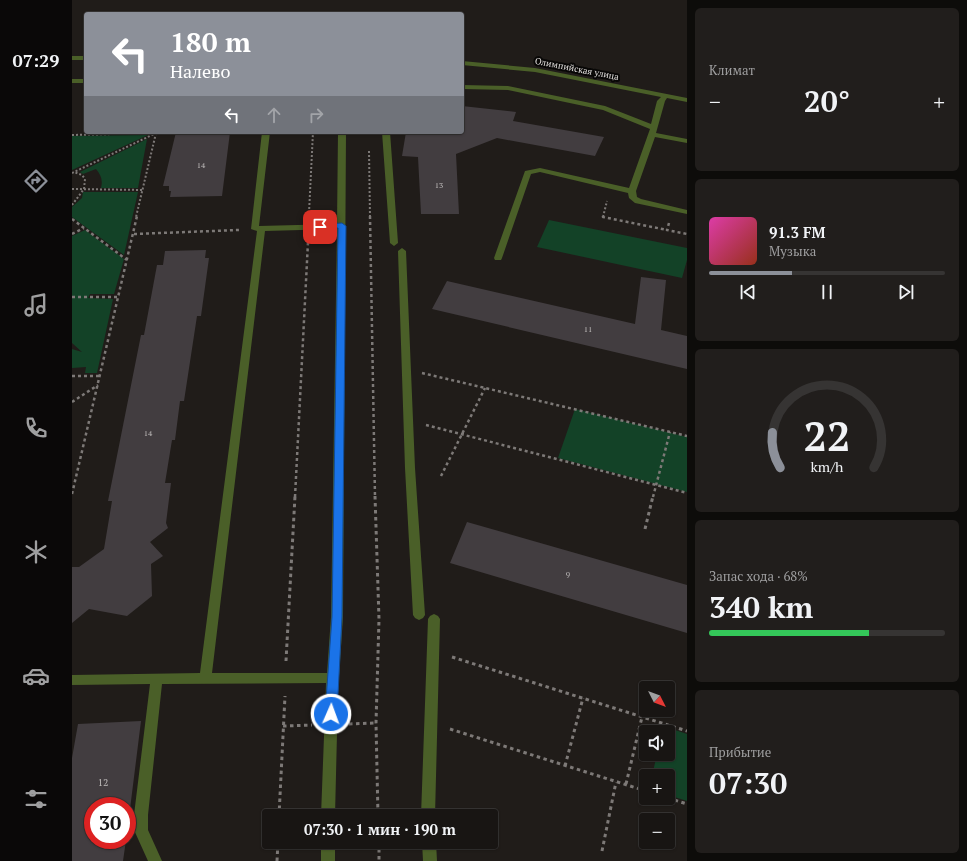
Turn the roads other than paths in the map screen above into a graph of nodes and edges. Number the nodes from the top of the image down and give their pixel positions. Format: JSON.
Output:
{"nodes":[{"id":1,"x":72,"y":58,"type":"edge"},
{"id":2,"x":84,"y":58,"type":"edge"},
{"id":3,"x":464,"y":62,"type":"edge"},
{"id":4,"x":72,"y":81,"type":"edge"},
{"id":5,"x":84,"y":81,"type":"edge"},
{"id":6,"x":464,"y":87,"type":"edge"},
{"id":7,"x":665,"y":96,"type":"junction"},
{"id":8,"x":687,"y":100,"type":"edge"},
{"id":9,"x":653,"y":131,"type":"junction"},
{"id":10,"x":266,"y":134,"type":"edge"},
{"id":11,"x":342,"y":134,"type":"edge"},
{"id":12,"x":386,"y":134,"type":"edge"},
{"id":13,"x":687,"y":141,"type":"edge"},
{"id":14,"x":632,"y":191,"type":"junction"},
{"id":15,"x":687,"y":212,"type":"edge"},
{"id":16,"x":342,"y":226,"type":"junction"},
{"id":17,"x":258,"y":229,"type":"junction"},
{"id":18,"x":394,"y":243,"type":"dead end"},
{"id":19,"x":402,"y":251,"type":"dead end"},
{"id":20,"x":498,"y":258,"type":"dead end"},
{"id":21,"x":419,"y":615,"type":"dead end"},
{"id":22,"x":434,"y":619,"type":"dead end"},
{"id":23,"x":157,"y":678,"type":"junction"},
{"id":24,"x":205,"y":678,"type":"junction"},
{"id":25,"x":332,"y":678,"type":"junction"},
{"id":26,"x":72,"y":680,"type":"edge"},
{"id":27,"x":328,"y":809,"type":"edge"},
{"id":28,"x":428,"y":809,"type":"edge"},
{"id":29,"x":328,"y":849,"type":"edge"},
{"id":30,"x":429,"y":849,"type":"edge"},
{"id":31,"x":155,"y":861,"type":"edge"},
{"id":32,"x":328,"y":861,"type":"edge"},
{"id":33,"x":430,"y":861,"type":"edge"}],
"edges":[{"from":1,"to":2,"type":"street"},
{"from":3,"to":7,"type":"street","name":"Олимпийская улица"},
{"from":4,"to":5,"type":"street"},
{"from":6,"to":9,"type":"street"},
{"from":7,"to":8,"type":"street","name":"Олимпийская улица"},
{"from":7,"to":9,"type":"street"},
{"from":9,"to":13,"type":"street"},
{"from":9,"to":14,"type":"street"},
{"from":10,"to":17,"type":"street"},
{"from":11,"to":16,"type":"street"},
{"from":12,"to":18,"type":"street"},
{"from":14,"to":15,"type":"street"},
{"from":14,"to":20,"type":"street"},
{"from":16,"to":17,"type":"street"},
{"from":16,"to":25,"type":"street"},
{"from":17,"to":24,"type":"street"},
{"from":19,"to":21,"type":"street"},
{"from":22,"to":28,"type":"street"},
{"from":23,"to":24,"type":"street"},
{"from":23,"to":26,"type":"street"},
{"from":23,"to":31,"type":"street"},
{"from":24,"to":25,"type":"street"},
{"from":25,"to":27,"type":"street"},
{"from":29,"to":32,"type":"street"},
{"from":30,"to":33,"type":"street"}]}
